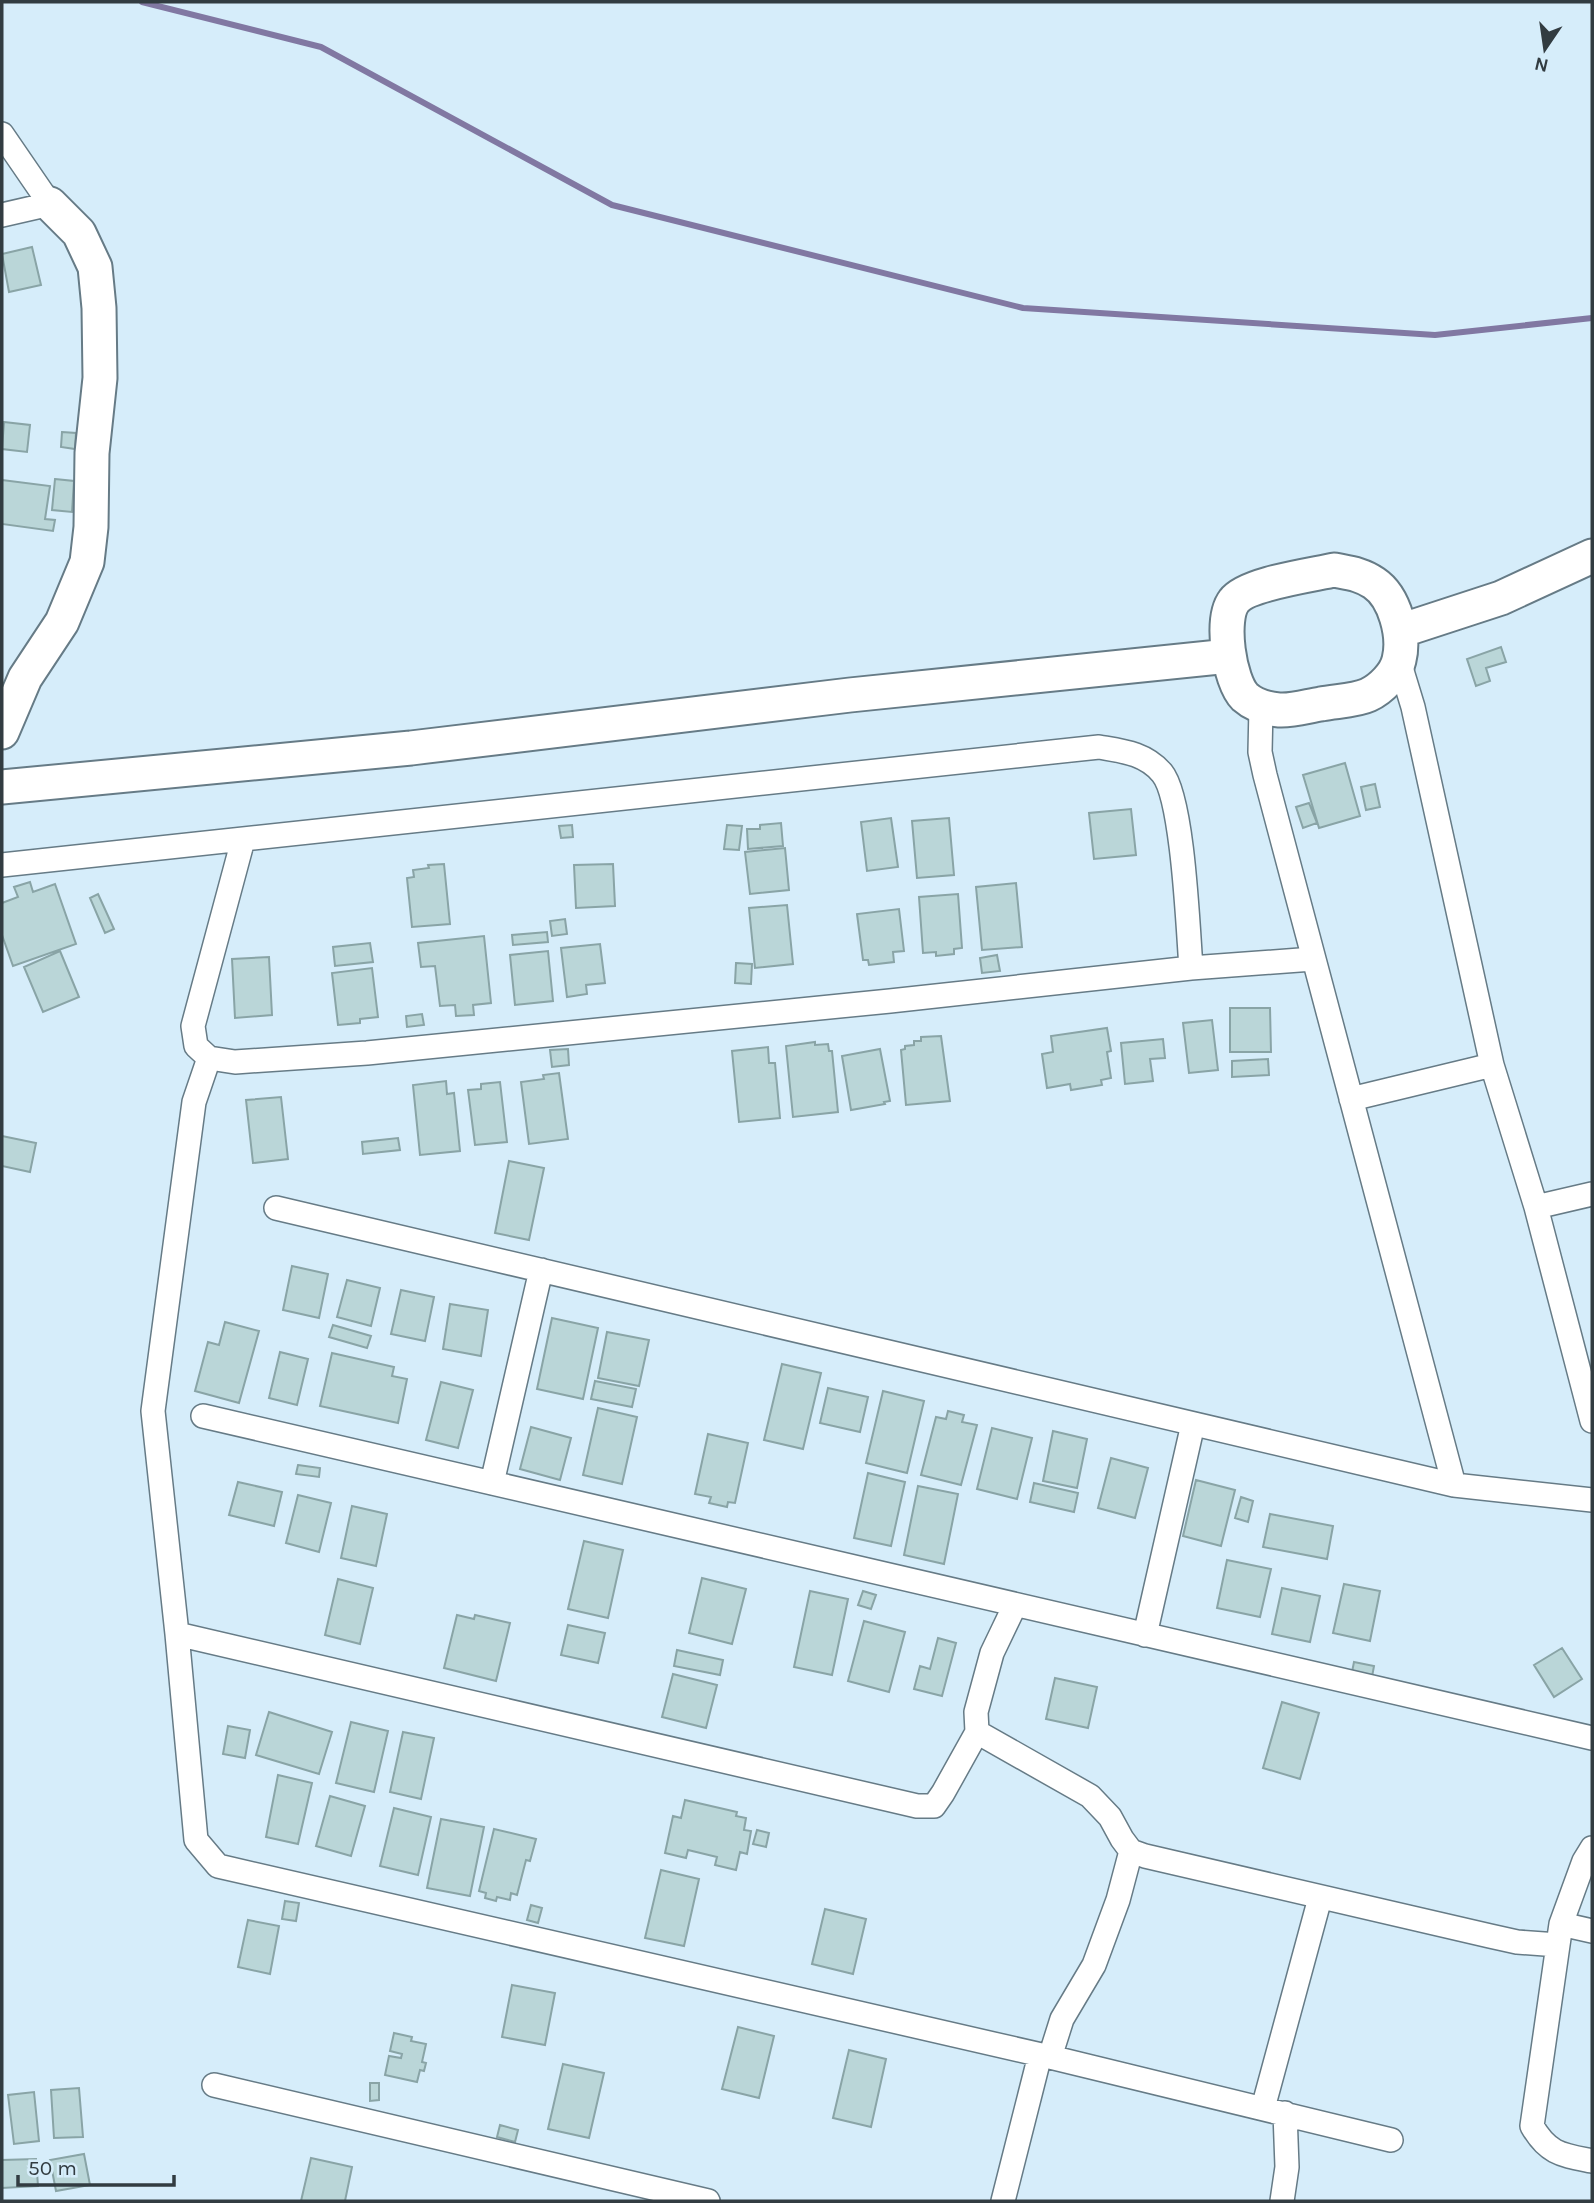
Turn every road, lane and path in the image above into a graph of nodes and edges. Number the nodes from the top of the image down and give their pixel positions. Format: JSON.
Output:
{"nodes":[{"id":1,"x":2,"y":134,"type":"edge"},
{"id":2,"x":50,"y":204,"type":"junction"},
{"id":3,"x":2,"y":215,"type":"edge"},
{"id":4,"x":1592,"y":556,"type":"edge"},
{"id":5,"x":1400,"y":646,"type":"junction"},
{"id":6,"x":1229,"y":656,"type":"junction"},
{"id":7,"x":1261,"y":706,"type":"junction"},
{"id":8,"x":2,"y":732,"type":"edge"},
{"id":9,"x":2,"y":788,"type":"edge"},
{"id":10,"x":243,"y":840,"type":"junction"},
{"id":11,"x":2,"y":865,"type":"edge"},
{"id":12,"x":1312,"y":959,"type":"junction"},
{"id":13,"x":1191,"y":968,"type":"junction"},
{"id":14,"x":209,"y":1058,"type":"junction"},
{"id":15,"x":1492,"y":1065,"type":"junction"},
{"id":16,"x":1351,"y":1099,"type":"junction"},
{"id":17,"x":1592,"y":1194,"type":"edge"},
{"id":18,"x":276,"y":1208,"type":"dead end"},
{"id":19,"x":1535,"y":1208,"type":"junction"},
{"id":20,"x":541,"y":1270,"type":"junction"},
{"id":21,"x":203,"y":1416,"type":"dead end"},
{"id":22,"x":1592,"y":1421,"type":"edge"},
{"id":23,"x":1193,"y":1424,"type":"junction"},
{"id":24,"x":492,"y":1483,"type":"junction"},
{"id":25,"x":1454,"y":1485,"type":"junction"},
{"id":26,"x":1592,"y":1500,"type":"edge"},
{"id":27,"x":1015,"y":1605,"type":"junction"},
{"id":28,"x":177,"y":1634,"type":"junction"},
{"id":29,"x":1145,"y":1635,"type":"junction"},
{"id":30,"x":977,"y":1732,"type":"junction"},
{"id":31,"x":1592,"y":1738,"type":"edge"},
{"id":32,"x":1592,"y":1848,"type":"edge"},
{"id":33,"x":1131,"y":1851,"type":"junction"},
{"id":34,"x":1320,"y":1898,"type":"junction"},
{"id":35,"x":1592,"y":1931,"type":"edge"},
{"id":36,"x":1560,"y":1934,"type":"junction"},
{"id":37,"x":1045,"y":2056,"type":"junction"},
{"id":38,"x":214,"y":2085,"type":"dead end"},
{"id":39,"x":1274,"y":2111,"type":"junction"},
{"id":40,"x":1391,"y":2140,"type":"dead end"},
{"id":41,"x":1592,"y":2161,"type":"edge"},
{"id":42,"x":696,"y":2200,"type":"edge"},
{"id":43,"x":1003,"y":2201,"type":"edge"},
{"id":44,"x":1282,"y":2201,"type":"edge"}],
"edges":[{"from":1,"to":2,"type":"street"},
{"from":2,"to":3,"type":"street"},
{"from":2,"to":8,"type":"street"},
{"from":4,"to":5,"type":"street"},
{"from":5,"to":6,"type":"street"},
{"from":5,"to":7,"type":"street"},
{"from":5,"to":15,"type":"street"},
{"from":6,"to":7,"type":"street"},
{"from":6,"to":9,"type":"street"},
{"from":7,"to":12,"type":"street"},
{"from":10,"to":11,"type":"street"},
{"from":10,"to":13,"type":"street"},
{"from":10,"to":14,"type":"street"},
{"from":12,"to":13,"type":"street"},
{"from":12,"to":16,"type":"street"},
{"from":13,"to":14,"type":"street"},
{"from":14,"to":28,"type":"street"},
{"from":15,"to":16,"type":"street"},
{"from":15,"to":19,"type":"street"},
{"from":16,"to":25,"type":"street"},
{"from":17,"to":19,"type":"street"},
{"from":18,"to":20,"type":"street"},
{"from":19,"to":22,"type":"street"},
{"from":20,"to":23,"type":"street"},
{"from":20,"to":24,"type":"street"},
{"from":21,"to":24,"type":"street"},
{"from":23,"to":25,"type":"street"},
{"from":23,"to":29,"type":"street"},
{"from":24,"to":27,"type":"street"},
{"from":25,"to":26,"type":"street"},
{"from":27,"to":29,"type":"street"},
{"from":27,"to":30,"type":"street"},
{"from":28,"to":30,"type":"street"},
{"from":28,"to":37,"type":"street"},
{"from":29,"to":31,"type":"street"},
{"from":30,"to":33,"type":"street"},
{"from":32,"to":36,"type":"street"},
{"from":33,"to":34,"type":"street"},
{"from":33,"to":37,"type":"street"},
{"from":34,"to":36,"type":"street"},
{"from":34,"to":39,"type":"street"},
{"from":35,"to":36,"type":"street"},
{"from":36,"to":41,"type":"street"},
{"from":37,"to":39,"type":"street"},
{"from":37,"to":43,"type":"street"},
{"from":38,"to":42,"type":"street"},
{"from":39,"to":40,"type":"street"},
{"from":39,"to":44,"type":"street"}]}
